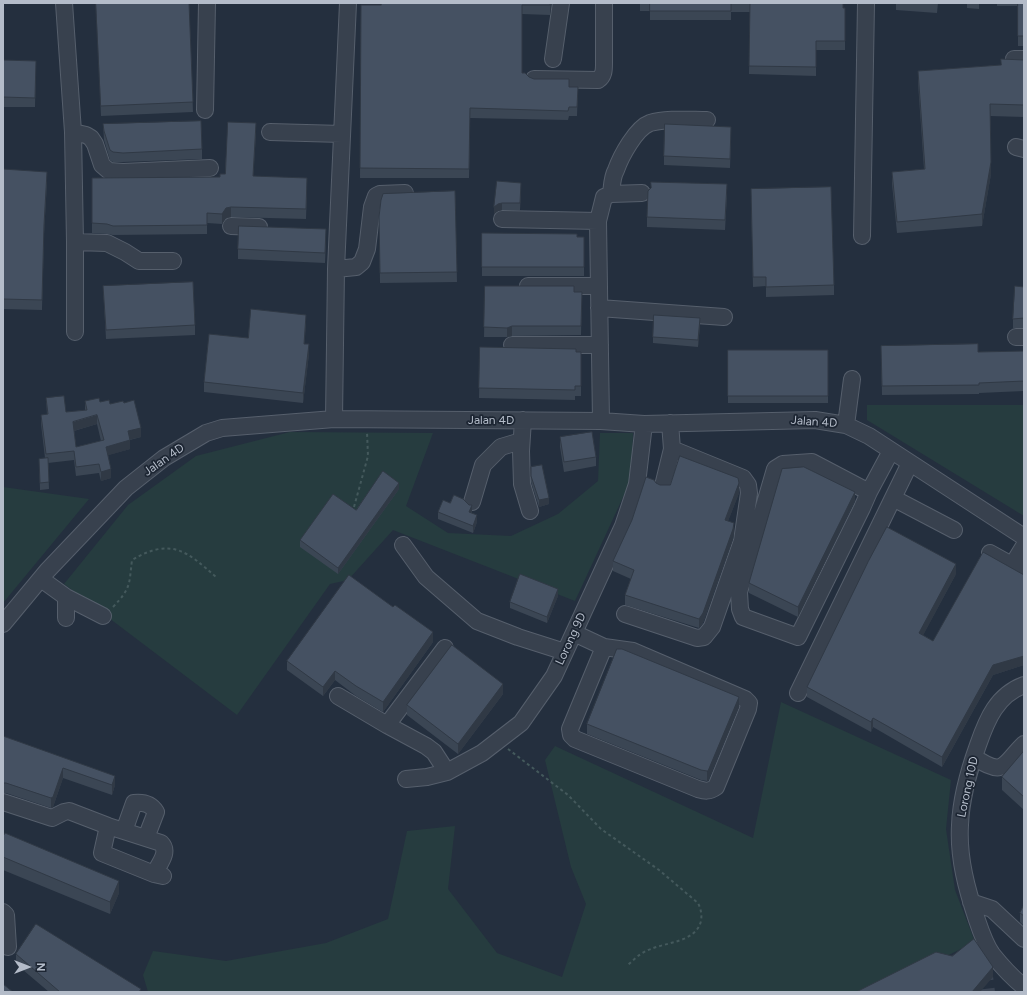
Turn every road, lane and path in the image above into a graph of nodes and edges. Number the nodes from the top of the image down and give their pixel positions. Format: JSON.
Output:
{"nodes":[{"id":1,"x":64,"y":3,"type":"edge"},
{"id":2,"x":207,"y":3,"type":"edge"},
{"id":3,"x":348,"y":3,"type":"edge"},
{"id":4,"x":561,"y":3,"type":"edge"},
{"id":5,"x":604,"y":3,"type":"edge"},
{"id":6,"x":866,"y":3,"type":"edge"},
{"id":7,"x":553,"y":59,"type":"dead end"},
{"id":8,"x":534,"y":79,"type":"edge"},
{"id":9,"x":205,"y":110,"type":"dead end"},
{"id":10,"x":706,"y":120,"type":"dead end"},
{"id":11,"x":73,"y":132,"type":"junction"},
{"id":12,"x":270,"y":132,"type":"dead end"},
{"id":13,"x":342,"y":134,"type":"junction"},
{"id":14,"x":210,"y":168,"type":"dead end"},
{"id":15,"x":423,"y":193,"type":"edge"},
{"id":16,"x":642,"y":193,"type":"dead end"},
{"id":17,"x":611,"y":194,"type":"junction"},
{"id":18,"x":502,"y":219,"type":"dead end"},
{"id":19,"x":598,"y":221,"type":"junction"},
{"id":20,"x":231,"y":226,"type":"dead end"},
{"id":21,"x":277,"y":227,"type":"edge"},
{"id":22,"x":862,"y":236,"type":"dead end"},
{"id":23,"x":75,"y":242,"type":"junction"},
{"id":24,"x":173,"y":261,"type":"dead end"},
{"id":25,"x":336,"y":269,"type":"junction"},
{"id":26,"x":512,"y":286,"type":"edge"},
{"id":27,"x":599,"y":286,"type":"junction"},
{"id":28,"x":599,"y":308,"type":"junction"},
{"id":29,"x":724,"y":318,"type":"dead end"},
{"id":30,"x":75,"y":332,"type":"dead end"},
{"id":31,"x":512,"y":345,"type":"dead end"},
{"id":32,"x":600,"y":345,"type":"junction"},
{"id":33,"x":852,"y":379,"type":"dead end"},
{"id":34,"x":334,"y":419,"type":"junction"},
{"id":35,"x":366,"y":419,"type":"junction"},
{"id":36,"x":523,"y":420,"type":"junction"},
{"id":37,"x":601,"y":421,"type":"junction"},
{"id":38,"x":670,"y":423,"type":"junction"},
{"id":39,"x":644,"y":424,"type":"junction"},
{"id":40,"x":846,"y":425,"type":"junction"},
{"id":41,"x":521,"y":441,"type":"junction"},
{"id":42,"x":672,"y":449,"type":"junction"},
{"id":43,"x":891,"y":451,"type":"junction"},
{"id":44,"x":910,"y":463,"type":"junction"},
{"id":45,"x":663,"y":486,"type":"edge"},
{"id":46,"x":869,"y":492,"type":"junction"},
{"id":47,"x":893,"y":498,"type":"junction"},
{"id":48,"x":472,"y":502,"type":"dead end"},
{"id":49,"x":354,"y":507,"type":"edge"},
{"id":50,"x":530,"y":511,"type":"dead end"},
{"id":51,"x":954,"y":530,"type":"dead end"},
{"id":52,"x":1024,"y":537,"type":"edge"},
{"id":53,"x":403,"y":545,"type":"dead end"},
{"id":54,"x":1024,"y":546,"type":"edge"},
{"id":55,"x":990,"y":553,"type":"dead end"},
{"id":56,"x":1018,"y":568,"type":"edge"},
{"id":57,"x":217,"y":578,"type":"dead end"},
{"id":58,"x":41,"y":579,"type":"junction"},
{"id":59,"x":66,"y":597,"type":"junction"},
{"id":60,"x":625,"y":614,"type":"dead end"},
{"id":61,"x":103,"y":616,"type":"joint"},
{"id":62,"x":66,"y":618,"type":"dead end"},
{"id":63,"x":3,"y":624,"type":"edge"},
{"id":64,"x":574,"y":633,"type":"junction"},
{"id":65,"x":604,"y":647,"type":"junction"},
{"id":66,"x":445,"y":648,"type":"dead end"},
{"id":67,"x":565,"y":652,"type":"junction"},
{"id":68,"x":1024,"y":685,"type":"edge"},
{"id":69,"x":798,"y":693,"type":"dead end"},
{"id":70,"x":338,"y":696,"type":"dead end"},
{"id":71,"x":387,"y":725,"type":"junction"},
{"id":72,"x":497,"y":741,"type":"junction"},
{"id":73,"x":1024,"y":744,"type":"edge"},
{"id":74,"x":974,"y":757,"type":"junction"},
{"id":75,"x":447,"y":772,"type":"junction"},
{"id":76,"x":406,"y":780,"type":"dead end"},
{"id":77,"x":3,"y":802,"type":"edge"},
{"id":78,"x":108,"y":826,"type":"junction"},
{"id":79,"x":124,"y":831,"type":"junction"},
{"id":80,"x":146,"y":838,"type":"junction"},
{"id":81,"x":971,"y":902,"type":"junction"},
{"id":82,"x":3,"y":912,"type":"edge"},
{"id":83,"x":1024,"y":939,"type":"edge"},
{"id":84,"x":8,"y":947,"type":"dead end"},
{"id":85,"x":628,"y":965,"type":"dead end"},
{"id":86,"x":1022,"y":988,"type":"edge"}],
"edges":[{"from":1,"to":11,"type":"street"},
{"from":2,"to":9,"type":"street"},
{"from":3,"to":13,"type":"street"},
{"from":4,"to":7,"type":"street"},
{"from":5,"to":8,"type":"street"},
{"from":6,"to":22,"type":"street"},
{"from":10,"to":17,"type":"street"},
{"from":11,"to":14,"type":"street"},
{"from":11,"to":23,"type":"street"},
{"from":12,"to":13,"type":"street"},
{"from":13,"to":25,"type":"street"},
{"from":15,"to":25,"type":"street"},
{"from":16,"to":17,"type":"street"},
{"from":17,"to":19,"type":"street"},
{"from":18,"to":19,"type":"street"},
{"from":19,"to":27,"type":"street"},
{"from":20,"to":21,"type":"street"},
{"from":23,"to":24,"type":"street"},
{"from":23,"to":30,"type":"street"},
{"from":25,"to":34,"type":"street"},
{"from":26,"to":27,"type":"street"},
{"from":27,"to":28,"type":"street"},
{"from":28,"to":29,"type":"street"},
{"from":28,"to":32,"type":"street"},
{"from":31,"to":32,"type":"street"},
{"from":32,"to":37,"type":"street"},
{"from":33,"to":40,"type":"street"},
{"from":34,"to":35,"type":"street","name":"Jalan 4D"},
{"from":34,"to":58,"type":"street","name":"Jalan 4D"},
{"from":35,"to":36,"type":"street","name":"Jalan 4D"},
{"from":35,"to":49,"type":"path"},
{"from":36,"to":37,"type":"street","name":"Jalan 4D"},
{"from":36,"to":41,"type":"street"},
{"from":37,"to":39,"type":"street","name":"Jalan 4D"},
{"from":38,"to":39,"type":"street","name":"Jalan 4D"},
{"from":38,"to":40,"type":"street","name":"Jalan 4D"},
{"from":38,"to":42,"type":"street"},
{"from":39,"to":64,"type":"street","name":"Lorong 9D"},
{"from":40,"to":43,"type":"street","name":"Jalan 4D"},
{"from":41,"to":48,"type":"street"},
{"from":41,"to":50,"type":"street"},
{"from":42,"to":45,"type":"street"},
{"from":42,"to":60,"type":"street"},
{"from":43,"to":44,"type":"street","name":"Jalan 4D"},
{"from":43,"to":46,"type":"street"},
{"from":44,"to":47,"type":"street"},
{"from":44,"to":52,"type":"street","name":"Jalan 4D"},
{"from":46,"to":46,"type":"street"},
{"from":47,"to":51,"type":"street"},
{"from":47,"to":69,"type":"street"},
{"from":53,"to":67,"type":"street"},
{"from":54,"to":56,"type":"street"},
{"from":55,"to":56,"type":"street"},
{"from":57,"to":61,"type":"path"},
{"from":58,"to":59,"type":"street"},
{"from":58,"to":63,"type":"street","name":"Jalan 4D"},
{"from":59,"to":61,"type":"street"},
{"from":59,"to":62,"type":"street"},
{"from":64,"to":65,"type":"street"},
{"from":64,"to":67,"type":"street","name":"Lorong 9D"},
{"from":65,"to":65,"type":"street"},
{"from":66,"to":71,"type":"street"},
{"from":67,"to":72,"type":"street","name":"Lorong 9D"},
{"from":68,"to":74,"type":"street","name":"Lorong 10D"},
{"from":70,"to":71,"type":"street"},
{"from":71,"to":75,"type":"street"},
{"from":72,"to":75,"type":"street","name":"Lorong 9D"},
{"from":72,"to":85,"type":"path"},
{"from":73,"to":74,"type":"street"},
{"from":74,"to":81,"type":"street","name":"Lorong 10D"},
{"from":75,"to":76,"type":"street","name":"Lorong 9D"},
{"from":77,"to":78,"type":"street"},
{"from":78,"to":79,"type":"street"},
{"from":78,"to":80,"type":"street"},
{"from":79,"to":80,"type":"street"},
{"from":79,"to":80,"type":"street"},
{"from":81,"to":83,"type":"street"},
{"from":81,"to":86,"type":"street","name":"Lorong 10D"},
{"from":82,"to":84,"type":"street"}]}
